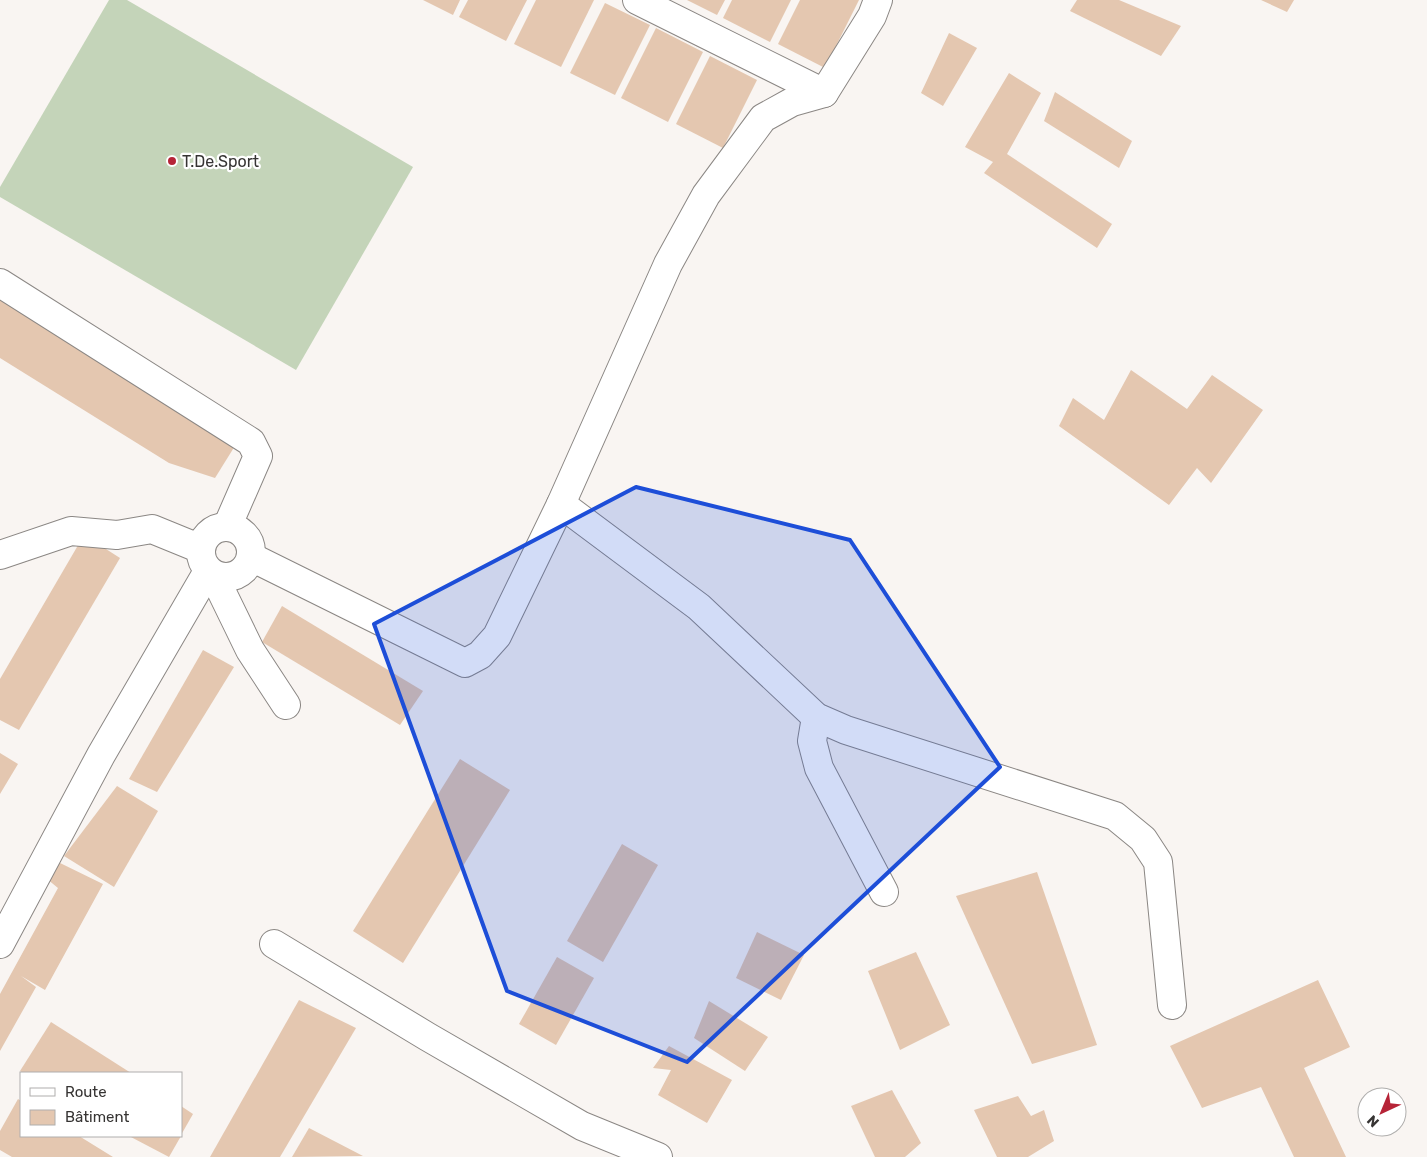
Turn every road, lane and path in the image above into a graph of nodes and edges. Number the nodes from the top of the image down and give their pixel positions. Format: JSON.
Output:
{"nodes":[{"id":1,"x":637,"y":0,"type":"edge"},
{"id":2,"x":878,"y":0,"type":"edge"},
{"id":3,"x":824,"y":92,"type":"junction"},
{"id":4,"x":0,"y":283,"type":"edge"},
{"id":5,"x":561,"y":504,"type":"junction"},
{"id":6,"x":227,"y":527,"type":"junction"},
{"id":7,"x":0,"y":555,"type":"edge"},
{"id":8,"x":251,"y":557,"type":"junction"},
{"id":9,"x":207,"y":565,"type":"junction"},
{"id":10,"x":286,"y":705,"type":"dead end"},
{"id":11,"x":816,"y":717,"type":"junction"},
{"id":12,"x":884,"y":892,"type":"dead end"},
{"id":13,"x":0,"y":944,"type":"edge"},
{"id":14,"x":274,"y":944,"type":"dead end"},
{"id":15,"x":1172,"y":1006,"type":"dead end"},
{"id":16,"x":658,"y":1157,"type":"edge"}],
"edges":[{"from":1,"to":3,"type":"lane"},
{"from":2,"to":3,"type":"lane"},
{"from":3,"to":5,"type":"lane"},
{"from":4,"to":6,"type":"lane"},
{"from":5,"to":8,"type":"lane"},
{"from":5,"to":11,"type":"lane"},
{"from":6,"to":8,"type":"lane"},
{"from":6,"to":9,"type":"lane"},
{"from":7,"to":9,"type":"lane"},
{"from":8,"to":9,"type":"lane"},
{"from":9,"to":10,"type":"lane"},
{"from":9,"to":13,"type":"lane"},
{"from":11,"to":12,"type":"lane"},
{"from":11,"to":15,"type":"lane"},
{"from":14,"to":16,"type":"lane"}]}
